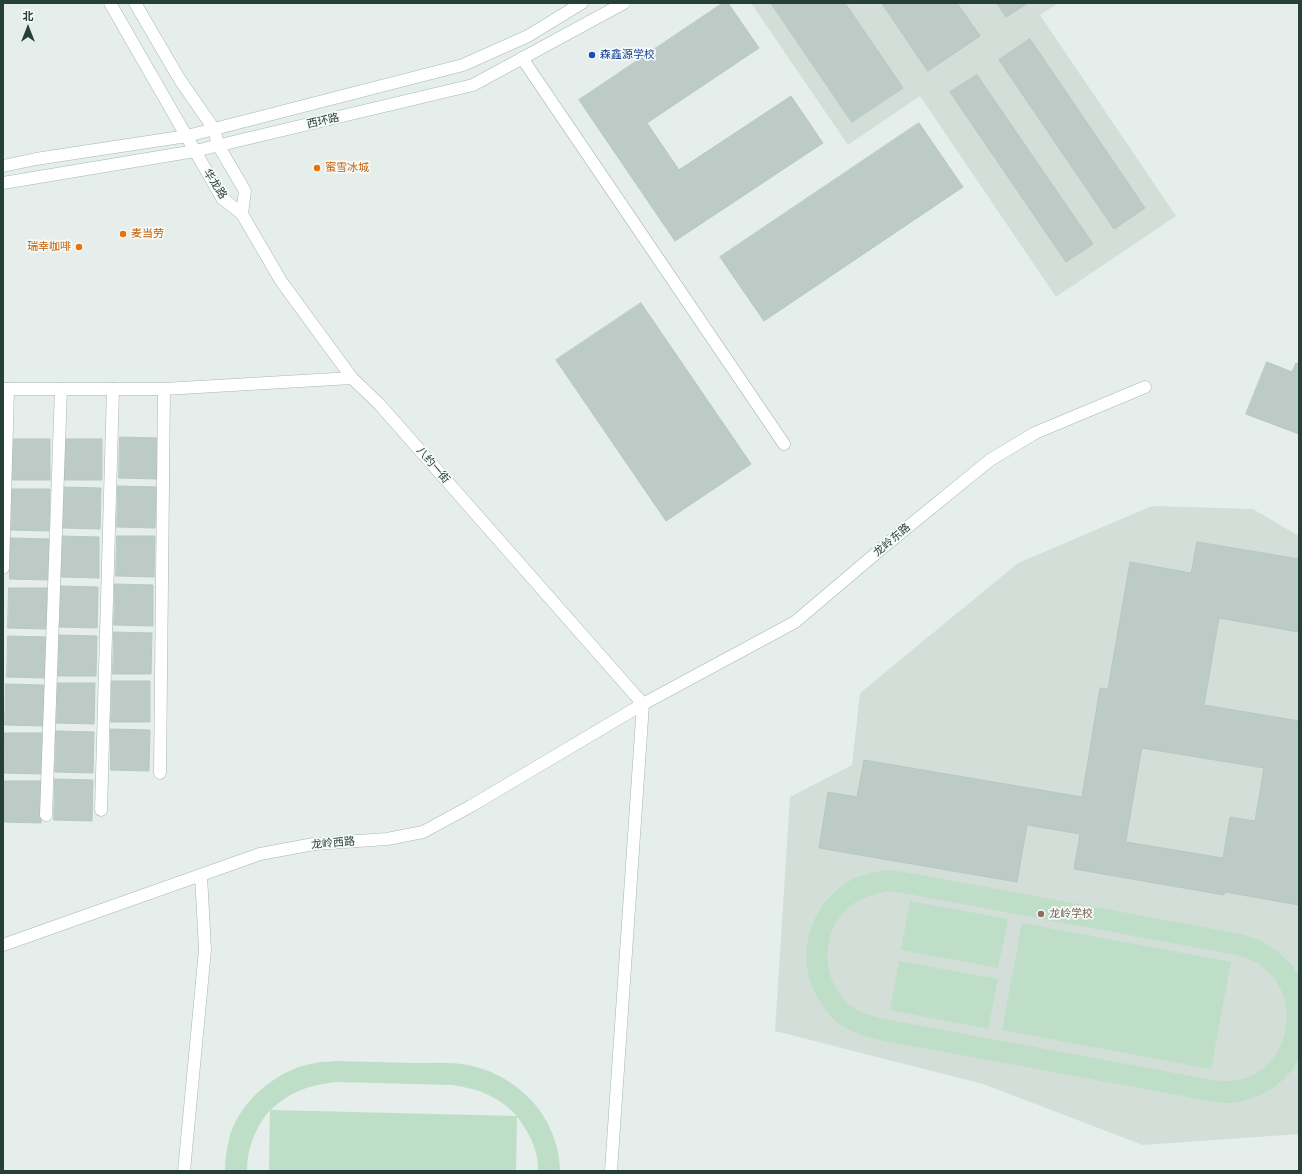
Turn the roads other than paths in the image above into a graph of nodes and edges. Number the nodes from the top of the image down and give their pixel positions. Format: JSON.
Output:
{"nodes":[{"id":1,"x":110,"y":3,"type":"edge"},
{"id":2,"x":135,"y":3,"type":"edge"},
{"id":3,"x":582,"y":3,"type":"edge"},
{"id":4,"x":624,"y":3,"type":"edge"},
{"id":5,"x":522,"y":58,"type":"junction"},
{"id":6,"x":214,"y":129,"type":"junction"},
{"id":7,"x":186,"y":136,"type":"junction"},
{"id":8,"x":218,"y":145,"type":"junction"},
{"id":9,"x":195,"y":151,"type":"junction"},
{"id":10,"x":3,"y":166,"type":"edge"},
{"id":11,"x":3,"y":183,"type":"edge"},
{"id":12,"x":242,"y":214,"type":"junction"},
{"id":13,"x":352,"y":378,"type":"junction"},
{"id":14,"x":1145,"y":387,"type":"dead end"},
{"id":15,"x":6,"y":389,"type":"edge"},
{"id":16,"x":61,"y":389,"type":"junction"},
{"id":17,"x":113,"y":389,"type":"junction"},
{"id":18,"x":164,"y":390,"type":"junction"},
{"id":19,"x":784,"y":444,"type":"dead end"},
{"id":20,"x":3,"y":568,"type":"edge"},
{"id":21,"x":643,"y":704,"type":"junction"},
{"id":22,"x":160,"y":773,"type":"dead end"},
{"id":23,"x":101,"y":810,"type":"dead end"},
{"id":24,"x":46,"y":815,"type":"dead end"},
{"id":25,"x":201,"y":875,"type":"junction"},
{"id":26,"x":3,"y":945,"type":"edge"},
{"id":27,"x":184,"y":1171,"type":"edge"},
{"id":28,"x":611,"y":1171,"type":"edge"}],
"edges":[{"from":1,"to":7,"type":"street","name":"华龙路"},
{"from":2,"to":6,"type":"street","name":"华龙路"},
{"from":3,"to":6,"type":"street","name":"西环路"},
{"from":4,"to":5,"type":"street","name":"西环路"},
{"from":5,"to":8,"type":"street","name":"西环路"},
{"from":5,"to":19,"type":"street"},
{"from":6,"to":7,"type":"street","name":"西环路"},
{"from":6,"to":8,"type":"street","name":"华龙路"},
{"from":7,"to":9,"type":"street","name":"华龙路"},
{"from":7,"to":10,"type":"street","name":"西环路"},
{"from":8,"to":9,"type":"street","name":"西环路"},
{"from":8,"to":12,"type":"street","name":"华龙路"},
{"from":9,"to":11,"type":"street","name":"西环路"},
{"from":9,"to":12,"type":"street","name":"华龙路"},
{"from":12,"to":13,"type":"street","name":"八约一街"},
{"from":13,"to":18,"type":"street"},
{"from":13,"to":21,"type":"street","name":"八约一街"},
{"from":14,"to":21,"type":"street","name":"龙岭东路"},
{"from":15,"to":16,"type":"street"},
{"from":15,"to":20,"type":"street"},
{"from":16,"to":17,"type":"street"},
{"from":16,"to":24,"type":"street"},
{"from":17,"to":18,"type":"street"},
{"from":17,"to":23,"type":"street"},
{"from":18,"to":22,"type":"street"},
{"from":21,"to":25,"type":"street","name":"龙岭西路"},
{"from":21,"to":28,"type":"street"},
{"from":25,"to":26,"type":"street","name":"龙岭西路"},
{"from":25,"to":27,"type":"street"}]}
